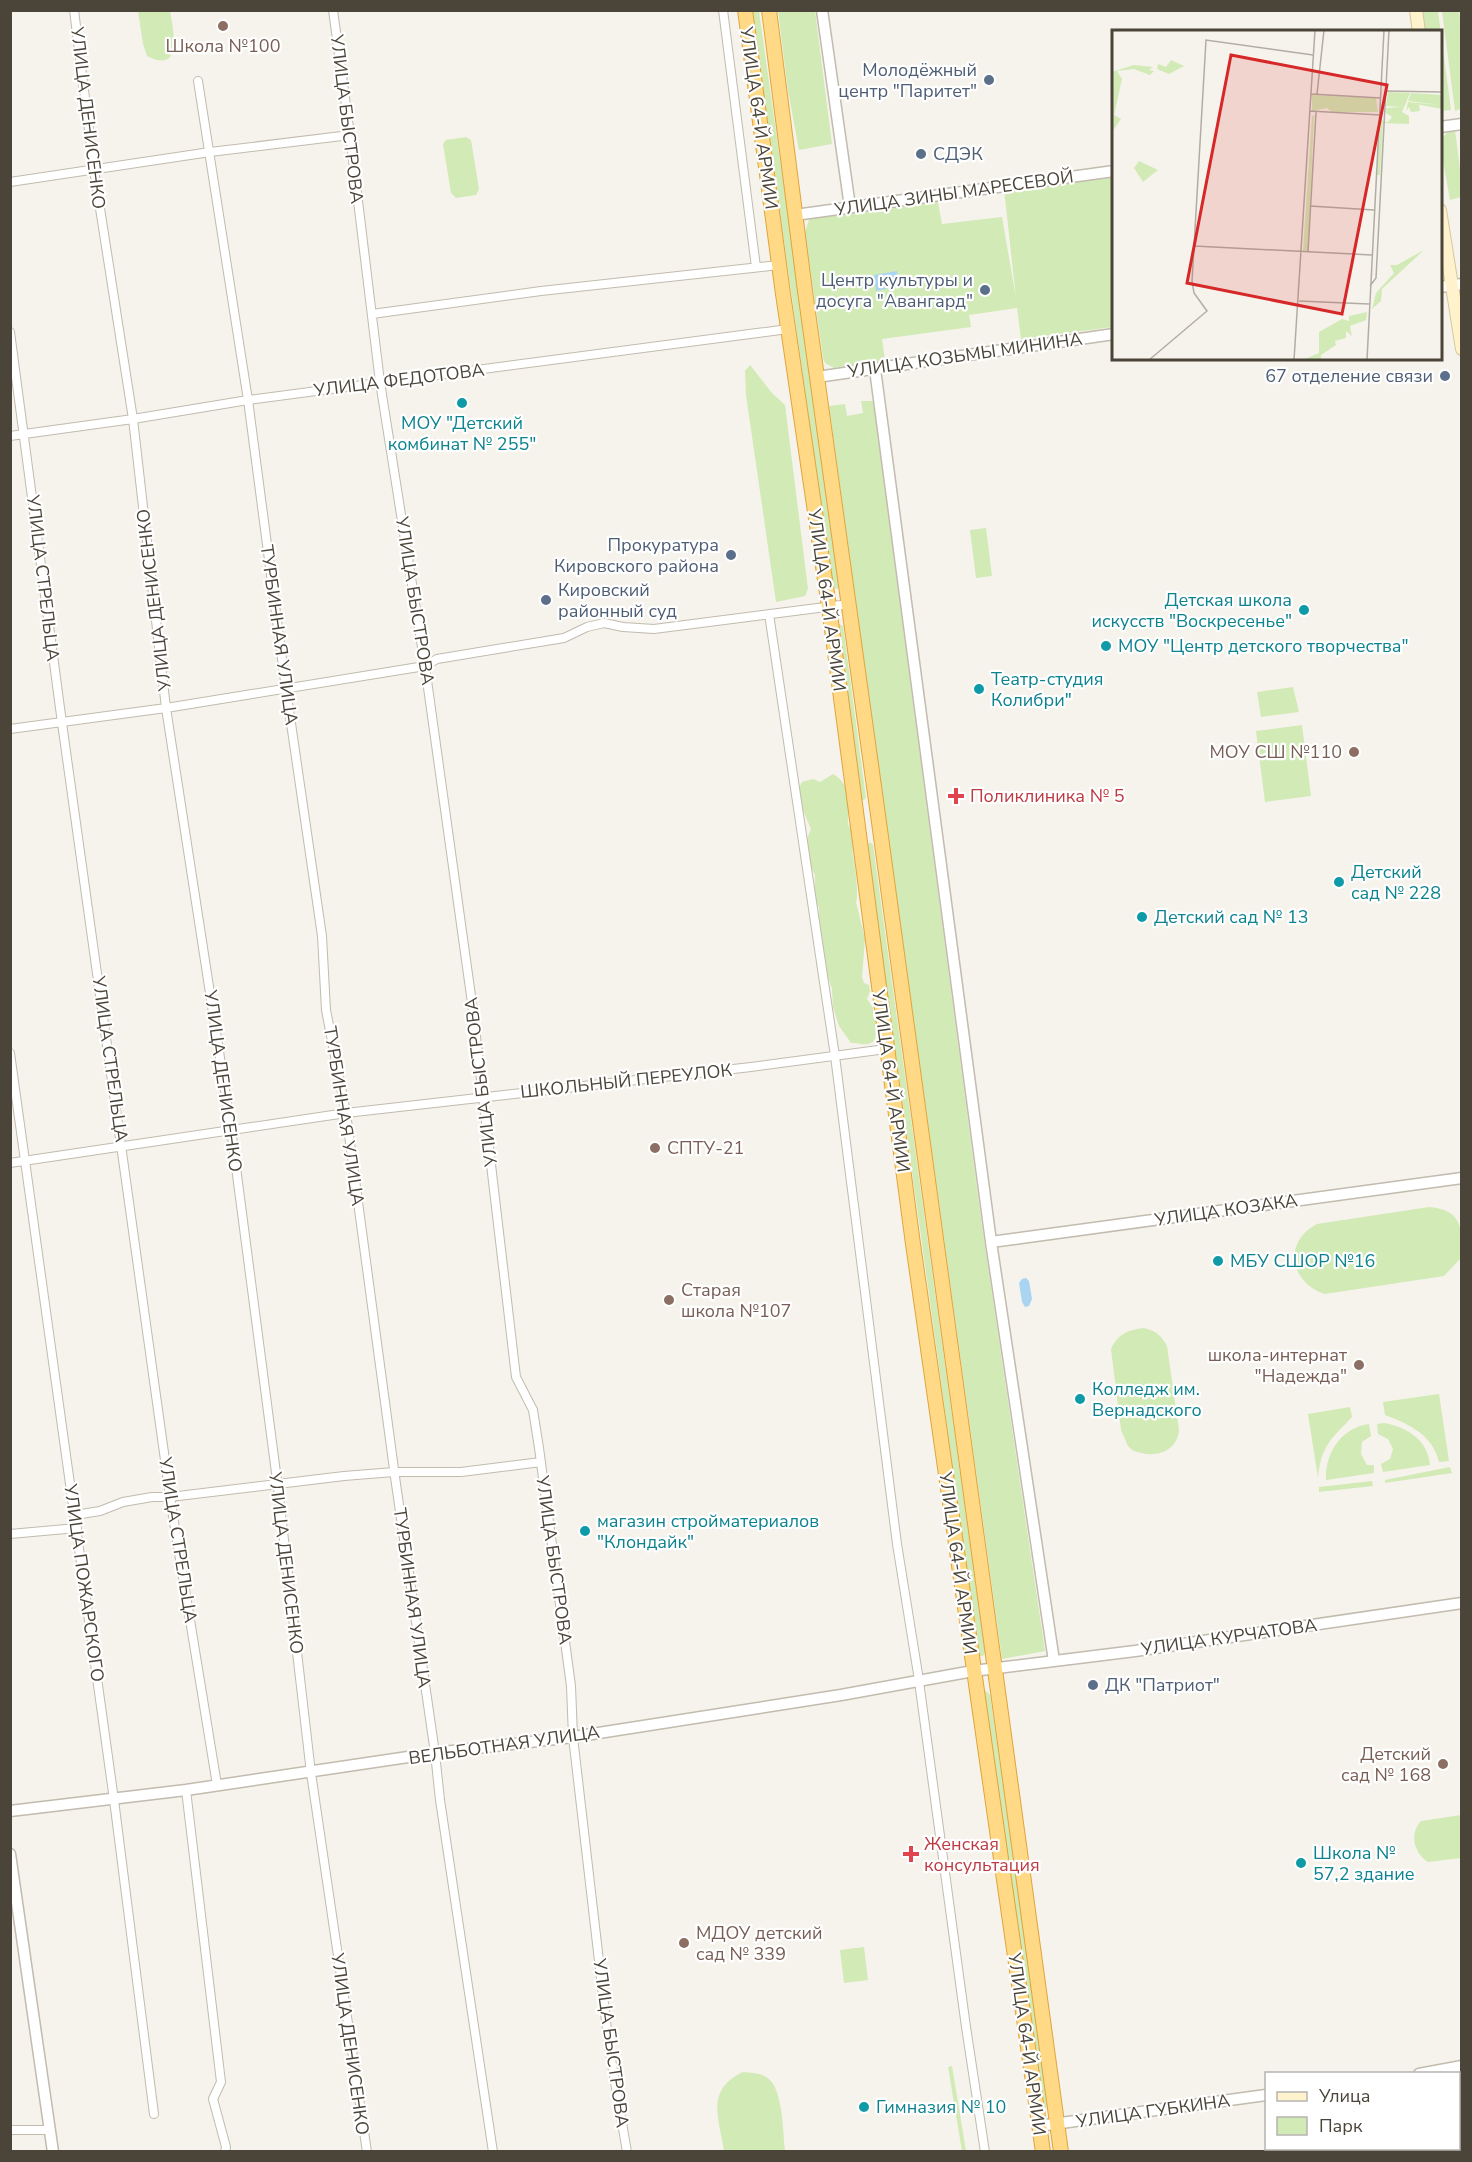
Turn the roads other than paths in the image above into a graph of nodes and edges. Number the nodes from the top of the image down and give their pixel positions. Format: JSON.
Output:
{"nodes":[{"id":1,"x":74,"y":10,"type":"edge"},
{"id":2,"x":333,"y":10,"type":"edge"},
{"id":3,"x":723,"y":10,"type":"edge"},
{"id":4,"x":745,"y":10,"type":"edge"},
{"id":5,"x":769,"y":10,"type":"edge"},
{"id":6,"x":822,"y":10,"type":"edge"},
{"id":7,"x":1416,"y":10,"type":"edge"},
{"id":8,"x":1419,"y":30,"type":"edge"},
{"id":9,"x":198,"y":81,"type":"dead end"},
{"id":10,"x":1461,"y":124,"type":"edge"},
{"id":11,"x":1442,"y":127,"type":"edge"},
{"id":12,"x":350,"y":135,"type":"junction"},
{"id":13,"x":210,"y":152,"type":"junction"},
{"id":14,"x":94,"y":170,"type":"junction"},
{"id":15,"x":1112,"y":171,"type":"edge"},
{"id":16,"x":10,"y":182,"type":"edge"},
{"id":17,"x":850,"y":207,"type":"junction"},
{"id":18,"x":795,"y":215,"type":"junction"},
{"id":19,"x":1442,"y":224,"type":"edge"},
{"id":20,"x":779,"y":265,"type":"junction"},
{"id":21,"x":756,"y":267,"type":"junction"},
{"id":22,"x":1451,"y":285,"type":"edge"},
{"id":23,"x":372,"y":314,"type":"junction"},
{"id":24,"x":788,"y":329,"type":"junction"},
{"id":25,"x":10,"y":332,"type":"edge"},
{"id":26,"x":1112,"y":334,"type":"edge"},
{"id":27,"x":1461,"y":349,"type":"edge"},
{"id":28,"x":874,"y":369,"type":"junction"},
{"id":29,"x":817,"y":377,"type":"junction"},
{"id":30,"x":380,"y":382,"type":"junction"},
{"id":31,"x":248,"y":400,"type":"junction"},
{"id":32,"x":133,"y":419,"type":"junction"},
{"id":33,"x":24,"y":434,"type":"junction"},
{"id":34,"x":10,"y":436,"type":"edge"},
{"id":35,"x":849,"y":604,"type":"junction"},
{"id":36,"x":829,"y":607,"type":"junction"},
{"id":37,"x":769,"y":614,"type":"junction"},
{"id":38,"x":425,"y":666,"type":"junction"},
{"id":39,"x":286,"y":689,"type":"junction"},
{"id":40,"x":166,"y":708,"type":"junction"},
{"id":41,"x":62,"y":723,"type":"junction"},
{"id":42,"x":10,"y":729,"type":"edge"},
{"id":43,"x":878,"y":815,"type":"junction"},
{"id":44,"x":856,"y":818,"type":"junction"},
{"id":45,"x":886,"y":1049,"type":"junction"},
{"id":46,"x":10,"y":1053,"type":"edge"},
{"id":47,"x":835,"y":1056,"type":"junction"},
{"id":48,"x":483,"y":1097,"type":"junction"},
{"id":49,"x":346,"y":1113,"type":"junction"},
{"id":50,"x":231,"y":1129,"type":"junction"},
{"id":51,"x":122,"y":1145,"type":"junction"},
{"id":52,"x":26,"y":1161,"type":"junction"},
{"id":53,"x":10,"y":1163,"type":"edge"},
{"id":54,"x":1461,"y":1178,"type":"edge"},
{"id":55,"x":991,"y":1242,"type":"junction"},
{"id":56,"x":541,"y":1462,"type":"junction"},
{"id":57,"x":394,"y":1472,"type":"junction"},
{"id":58,"x":276,"y":1485,"type":"junction"},
{"id":59,"x":170,"y":1497,"type":"junction"},
{"id":60,"x":75,"y":1515,"type":"junction"},
{"id":61,"x":77,"y":1528,"type":"junction"},
{"id":62,"x":10,"y":1534,"type":"edge"},
{"id":63,"x":1461,"y":1603,"type":"edge"},
{"id":64,"x":1054,"y":1661,"type":"junction"},
{"id":65,"x":996,"y":1668,"type":"junction"},
{"id":66,"x":973,"y":1671,"type":"junction"},
{"id":67,"x":919,"y":1682,"type":"junction"},
{"id":68,"x":573,"y":1737,"type":"junction"},
{"id":69,"x":435,"y":1753,"type":"junction"},
{"id":70,"x":311,"y":1773,"type":"junction"},
{"id":71,"x":217,"y":1785,"type":"junction"},
{"id":72,"x":186,"y":1790,"type":"junction"},
{"id":73,"x":114,"y":1800,"type":"junction"},
{"id":74,"x":10,"y":1811,"type":"edge"},
{"id":75,"x":10,"y":1854,"type":"edge"},
{"id":76,"x":1461,"y":2066,"type":"edge"},
{"id":77,"x":1425,"y":2072,"type":"edge"},
{"id":78,"x":1265,"y":2095,"type":"edge"},
{"id":79,"x":154,"y":2114,"type":"dead end"},
{"id":80,"x":1057,"y":2124,"type":"junction"},
{"id":81,"x":1040,"y":2126,"type":"junction"},
{"id":82,"x":10,"y":2130,"type":"edge"},
{"id":83,"x":48,"y":2130,"type":"junction"},
{"id":84,"x":53,"y":2151,"type":"edge"},
{"id":85,"x":225,"y":2151,"type":"edge"},
{"id":86,"x":366,"y":2151,"type":"edge"},
{"id":87,"x":494,"y":2151,"type":"edge"},
{"id":88,"x":627,"y":2151,"type":"edge"},
{"id":89,"x":985,"y":2151,"type":"edge"},
{"id":90,"x":1043,"y":2151,"type":"edge"},
{"id":91,"x":1061,"y":2151,"type":"edge"}],
"edges":[{"from":1,"to":14,"type":"street","name":"УЛИЦА ДЕНИСЕНКО"},
{"from":2,"to":12,"type":"street","name":"УЛИЦА БЫСТРОВА"},
{"from":3,"to":21,"type":"street"},
{"from":4,"to":20,"type":"highway","name":"УЛИЦА 64-Й АРМИИ"},
{"from":5,"to":18,"type":"highway","name":"УЛИЦА 64-Й АРМИИ"},
{"from":6,"to":17,"type":"street"},
{"from":7,"to":8,"type":"main road"},
{"from":9,"to":13,"type":"street","name":"ТУРБИННАЯ УЛИЦА"},
{"from":10,"to":11,"type":"street"},
{"from":12,"to":13,"type":"street"},
{"from":12,"to":23,"type":"street","name":"УЛИЦА БЫСТРОВА"},
{"from":13,"to":14,"type":"street"},
{"from":13,"to":31,"type":"street","name":"ТУРБИННАЯ УЛИЦА"},
{"from":14,"to":16,"type":"street"},
{"from":14,"to":32,"type":"street","name":"УЛИЦА ДЕНИСЕНКО"},
{"from":15,"to":17,"type":"street","name":"УЛИЦА ЗИНЫ МАРЕСЕВОЙ"},
{"from":17,"to":18,"type":"street","name":"УЛИЦА ЗИНЫ МАРЕСЕВОЙ"},
{"from":18,"to":29,"type":"highway","name":"УЛИЦА 64-Й АРМИИ"},
{"from":19,"to":22,"type":"main road"},
{"from":20,"to":21,"type":"street"},
{"from":20,"to":24,"type":"highway","name":"УЛИЦА 64-Й АРМИИ"},
{"from":21,"to":23,"type":"street"},
{"from":22,"to":27,"type":"main road"},
{"from":23,"to":30,"type":"street","name":"УЛИЦА БЫСТРОВА"},
{"from":24,"to":30,"type":"street","name":"УЛИЦА ФЕДОТОВА"},
{"from":24,"to":36,"type":"highway","name":"УЛИЦА 64-Й АРМИИ"},
{"from":25,"to":33,"type":"street","name":"УЛИЦА СТРЕЛЬЦА"},
{"from":26,"to":28,"type":"street","name":"УЛИЦА КОЗЬМЫ МИНИНА"},
{"from":28,"to":29,"type":"street","name":"УЛИЦА КОЗЬМЫ МИНИНА"},
{"from":28,"to":55,"type":"street"},
{"from":29,"to":35,"type":"highway","name":"УЛИЦА 64-Й АРМИИ"},
{"from":30,"to":31,"type":"street","name":"УЛИЦА ФЕДОТОВА"},
{"from":30,"to":38,"type":"street","name":"УЛИЦА БЫСТРОВА"},
{"from":31,"to":32,"type":"street","name":"УЛИЦА ФЕДОТОВА"},
{"from":31,"to":39,"type":"street","name":"ТУРБИННАЯ УЛИЦА"},
{"from":32,"to":33,"type":"street","name":"УЛИЦА ФЕДОТОВА"},
{"from":32,"to":40,"type":"street","name":"УЛИЦА ДЕНИСЕНКО"},
{"from":33,"to":34,"type":"street","name":"УЛИЦА ФЕДОТОВА"},
{"from":33,"to":41,"type":"street","name":"УЛИЦА СТРЕЛЬЦА"},
{"from":35,"to":36,"type":"street"},
{"from":35,"to":43,"type":"highway","name":"УЛИЦА 64-Й АРМИИ"},
{"from":36,"to":37,"type":"street"},
{"from":36,"to":44,"type":"highway","name":"УЛИЦА 64-Й АРМИИ"},
{"from":37,"to":38,"type":"street"},
{"from":37,"to":47,"type":"street"},
{"from":38,"to":39,"type":"street"},
{"from":38,"to":48,"type":"street","name":"УЛИЦА БЫСТРОВА"},
{"from":39,"to":40,"type":"street"},
{"from":39,"to":49,"type":"street","name":"ТУРБИННАЯ УЛИЦА"},
{"from":40,"to":41,"type":"street"},
{"from":40,"to":50,"type":"street","name":"УЛИЦА ДЕНИСЕНКО"},
{"from":41,"to":42,"type":"street"},
{"from":41,"to":51,"type":"street","name":"УЛИЦА СТРЕЛЬЦА"},
{"from":43,"to":44,"type":"highway"},
{"from":43,"to":65,"type":"highway","name":"УЛИЦА 64-Й АРМИИ"},
{"from":44,"to":45,"type":"highway","name":"УЛИЦА 64-Й АРМИИ"},
{"from":45,"to":47,"type":"street","name":"ШКОЛЬНЫЙ ПЕРЕУЛОК"},
{"from":45,"to":66,"type":"highway","name":"УЛИЦА 64-Й АРМИИ"},
{"from":46,"to":52,"type":"street","name":"УЛИЦА ПОЖАРСКОГО"},
{"from":47,"to":48,"type":"street","name":"ШКОЛЬНЫЙ ПЕРЕУЛОК"},
{"from":47,"to":67,"type":"street"},
{"from":48,"to":49,"type":"street","name":"ШКОЛЬНЫЙ ПЕРЕУЛОК"},
{"from":48,"to":56,"type":"street","name":"УЛИЦА БЫСТРОВА"},
{"from":49,"to":50,"type":"street","name":"ШКОЛЬНЫЙ ПЕРЕУЛОК"},
{"from":49,"to":57,"type":"street","name":"ТУРБИННАЯ УЛИЦА"},
{"from":50,"to":51,"type":"street","name":"ШКОЛЬНЫЙ ПЕРЕУЛОК"},
{"from":50,"to":58,"type":"street","name":"УЛИЦА ДЕНИСЕНКО"},
{"from":51,"to":52,"type":"street","name":"ШКОЛЬНЫЙ ПЕРЕУЛОК"},
{"from":51,"to":59,"type":"street","name":"УЛИЦА СТРЕЛЬЦА"},
{"from":52,"to":53,"type":"street","name":"ШКОЛЬНЫЙ ПЕРЕУЛОК"},
{"from":52,"to":60,"type":"street","name":"УЛИЦА ПОЖАРСКОГО"},
{"from":54,"to":55,"type":"street","name":"УЛИЦА КОЗАКА"},
{"from":55,"to":64,"type":"street"},
{"from":56,"to":57,"type":"street"},
{"from":56,"to":68,"type":"street","name":"УЛИЦА БЫСТРОВА"},
{"from":57,"to":58,"type":"street"},
{"from":57,"to":69,"type":"street","name":"ТУРБИННАЯ УЛИЦА"},
{"from":58,"to":59,"type":"street"},
{"from":58,"to":70,"type":"street","name":"УЛИЦА ДЕНИСЕНКО"},
{"from":59,"to":60,"type":"street"},
{"from":59,"to":71,"type":"street","name":"УЛИЦА СТРЕЛЬЦА"},
{"from":60,"to":61,"type":"street","name":"УЛИЦА ПОЖАРСКОГО"},
{"from":61,"to":62,"type":"street"},
{"from":61,"to":73,"type":"street","name":"УЛИЦА ПОЖАРСКОГО"},
{"from":63,"to":64,"type":"street","name":"УЛИЦА КУРЧАТОВА"},
{"from":64,"to":65,"type":"street","name":"УЛИЦА КУРЧАТОВА"},
{"from":65,"to":66,"type":"street","name":"ВЕЛЬБОТНАЯ УЛИЦА"},
{"from":65,"to":80,"type":"highway","name":"УЛИЦА 64-Й АРМИИ"},
{"from":66,"to":67,"type":"street","name":"ВЕЛЬБОТНАЯ УЛИЦА"},
{"from":66,"to":81,"type":"highway","name":"УЛИЦА 64-Й АРМИИ"},
{"from":67,"to":68,"type":"street","name":"ВЕЛЬБОТНАЯ УЛИЦА"},
{"from":67,"to":89,"type":"street"},
{"from":68,"to":69,"type":"street","name":"ВЕЛЬБОТНАЯ УЛИЦА"},
{"from":68,"to":88,"type":"street","name":"УЛИЦА БЫСТРОВА"},
{"from":69,"to":70,"type":"street","name":"ВЕЛЬБОТНАЯ УЛИЦА"},
{"from":69,"to":87,"type":"street","name":"ТУРБИННАЯ УЛИЦА"},
{"from":70,"to":71,"type":"street","name":"ВЕЛЬБОТНАЯ УЛИЦА"},
{"from":70,"to":86,"type":"street","name":"УЛИЦА ДЕНИСЕНКО"},
{"from":71,"to":72,"type":"street","name":"ВЕЛЬБОТНАЯ УЛИЦА"},
{"from":72,"to":73,"type":"street","name":"ВЕЛЬБОТНАЯ УЛИЦА"},
{"from":72,"to":85,"type":"street"},
{"from":73,"to":74,"type":"street","name":"ВЕЛЬБОТНАЯ УЛИЦА"},
{"from":73,"to":79,"type":"street","name":"УЛИЦА ПОЖАРСКОГО"},
{"from":75,"to":83,"type":"street"},
{"from":76,"to":77,"type":"street"},
{"from":78,"to":80,"type":"street","name":"УЛИЦА ГУБКИНА"},
{"from":80,"to":81,"type":"street","name":"УЛИЦА ГУБКИНА"},
{"from":80,"to":91,"type":"highway","name":"УЛИЦА 64-Й АРМИИ"},
{"from":81,"to":90,"type":"highway","name":"УЛИЦА 64-Й АРМИИ"},
{"from":82,"to":83,"type":"street"},
{"from":83,"to":84,"type":"street"}]}
